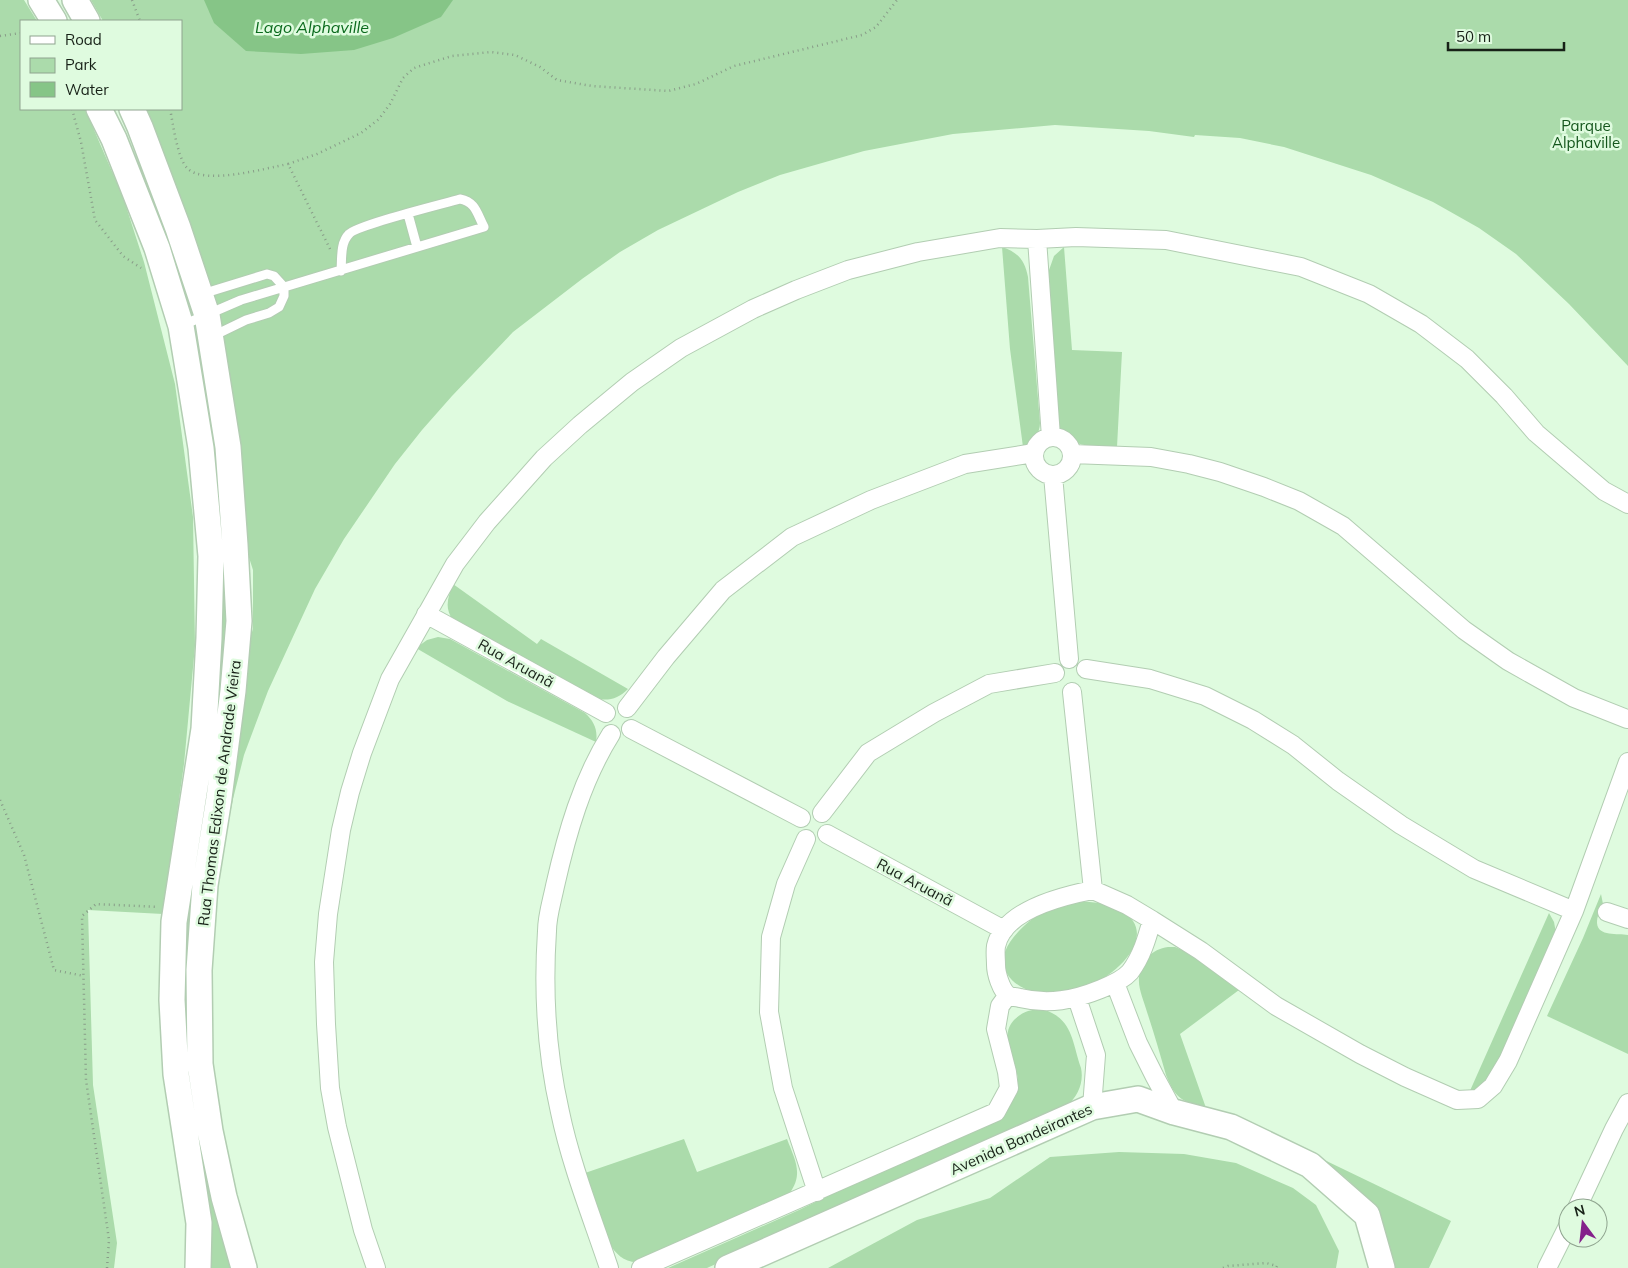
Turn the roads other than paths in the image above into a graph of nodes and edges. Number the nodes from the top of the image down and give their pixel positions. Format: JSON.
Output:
{"nodes":[{"id":1,"x":41,"y":0,"type":"edge"},
{"id":2,"x":75,"y":0,"type":"edge"},
{"id":3,"x":53,"y":20,"type":"edge"},
{"id":4,"x":87,"y":20,"type":"edge"},
{"id":5,"x":100,"y":110,"type":"edge"},
{"id":6,"x":132,"y":110,"type":"edge"},
{"id":7,"x":408,"y":214,"type":"junction"},
{"id":8,"x":1037,"y":239,"type":"junction"},
{"id":9,"x":417,"y":247,"type":"junction"},
{"id":10,"x":341,"y":271,"type":"junction"},
{"id":11,"x":284,"y":287,"type":"junction"},
{"id":12,"x":207,"y":316,"type":"junction"},
{"id":13,"x":180,"y":326,"type":"junction"},
{"id":14,"x":1051,"y":437,"type":"junction"},
{"id":15,"x":1034,"y":453,"type":"junction"},
{"id":16,"x":1072,"y":454,"type":"junction"},
{"id":17,"x":1053,"y":475,"type":"junction"},
{"id":18,"x":1628,"y":504,"type":"edge"},
{"id":19,"x":426,"y":614,"type":"junction"},
{"id":20,"x":1069,"y":659,"type":"junction"},
{"id":21,"x":1086,"y":669,"type":"junction"},
{"id":22,"x":1055,"y":673,"type":"junction"},
{"id":23,"x":1072,"y":692,"type":"junction"},
{"id":24,"x":627,"y":708,"type":"junction"},
{"id":25,"x":606,"y":713,"type":"junction"},
{"id":26,"x":1628,"y":722,"type":"edge"},
{"id":27,"x":631,"y":729,"type":"junction"},
{"id":28,"x":611,"y":734,"type":"junction"},
{"id":29,"x":1628,"y":762,"type":"edge"},
{"id":30,"x":822,"y":813,"type":"junction"},
{"id":31,"x":801,"y":818,"type":"junction"},
{"id":32,"x":827,"y":834,"type":"junction"},
{"id":33,"x":806,"y":839,"type":"junction"},
{"id":34,"x":1093,"y":890,"type":"junction"},
{"id":35,"x":1574,"y":910,"type":"junction"},
{"id":36,"x":1607,"y":912,"type":"dead end"},
{"id":37,"x":1628,"y":919,"type":"edge"},
{"id":38,"x":1152,"y":920,"type":"junction"},
{"id":39,"x":1004,"y":930,"type":"junction"},
{"id":40,"x":1115,"y":983,"type":"junction"},
{"id":41,"x":1008,"y":996,"type":"junction"},
{"id":42,"x":1077,"y":998,"type":"junction"},
{"id":43,"x":1628,"y":1103,"type":"edge"},
{"id":44,"x":1092,"y":1107,"type":"junction"},
{"id":45,"x":1174,"y":1112,"type":"junction"},
{"id":46,"x":816,"y":1192,"type":"junction"},
{"id":47,"x":1582,"y":1198,"type":"edge"},
{"id":48,"x":1558,"y":1246,"type":"edge"},
{"id":49,"x":198,"y":1268,"type":"edge"},
{"id":50,"x":244,"y":1268,"type":"edge"},
{"id":51,"x":376,"y":1268,"type":"edge"},
{"id":52,"x":610,"y":1268,"type":"edge"},
{"id":53,"x":642,"y":1268,"type":"edge"},
{"id":54,"x":728,"y":1268,"type":"edge"},
{"id":55,"x":1382,"y":1268,"type":"edge"},
{"id":56,"x":1547,"y":1268,"type":"edge"}],
"edges":[{"from":1,"to":3,"type":"street"},
{"from":2,"to":4,"type":"street"},
{"from":5,"to":13,"type":"street","name":"Rua Thomas Edixon de Andrade Vieira"},
{"from":6,"to":12,"type":"street","name":"Rua Thomas Edixon de Andrade Vieira"},
{"from":7,"to":9,"type":"lane"},
{"from":7,"to":9,"type":"lane"},
{"from":7,"to":10,"type":"lane"},
{"from":8,"to":14,"type":"street"},
{"from":8,"to":18,"type":"street"},
{"from":8,"to":19,"type":"street"},
{"from":9,"to":10,"type":"lane"},
{"from":10,"to":11,"type":"lane"},
{"from":11,"to":12,"type":"lane"},
{"from":11,"to":12,"type":"lane"},
{"from":11,"to":12,"type":"lane"},
{"from":12,"to":13,"type":"lane"},
{"from":12,"to":50,"type":"street","name":"Rua Thomas Edixon de Andrade Vieira"},
{"from":13,"to":49,"type":"street","name":"Rua Thomas Edixon de Andrade Vieira"},
{"from":14,"to":15,"type":"street"},
{"from":14,"to":16,"type":"street"},
{"from":15,"to":17,"type":"street"},
{"from":15,"to":24,"type":"street"},
{"from":16,"to":17,"type":"street"},
{"from":16,"to":26,"type":"street"},
{"from":17,"to":20,"type":"street"},
{"from":19,"to":25,"type":"street","name":"Rua Aruanã"},
{"from":19,"to":51,"type":"street"},
{"from":20,"to":21,"type":"street"},
{"from":20,"to":22,"type":"street"},
{"from":21,"to":23,"type":"street"},
{"from":21,"to":35,"type":"street"},
{"from":22,"to":23,"type":"street"},
{"from":22,"to":30,"type":"street"},
{"from":23,"to":34,"type":"street"},
{"from":24,"to":25,"type":"street"},
{"from":24,"to":27,"type":"street"},
{"from":25,"to":28,"type":"street"},
{"from":27,"to":28,"type":"street"},
{"from":27,"to":31,"type":"street"},
{"from":28,"to":52,"type":"street"},
{"from":29,"to":35,"type":"street"},
{"from":30,"to":31,"type":"street"},
{"from":30,"to":32,"type":"street"},
{"from":31,"to":33,"type":"street"},
{"from":32,"to":33,"type":"street"},
{"from":32,"to":39,"type":"street","name":"Rua Aruanã"},
{"from":33,"to":46,"type":"street"},
{"from":34,"to":38,"type":"street"},
{"from":34,"to":39,"type":"street"},
{"from":35,"to":38,"type":"street"},
{"from":36,"to":37,"type":"street"},
{"from":38,"to":40,"type":"street"},
{"from":39,"to":41,"type":"street"},
{"from":40,"to":42,"type":"street"},
{"from":40,"to":45,"type":"street"},
{"from":41,"to":42,"type":"street"},
{"from":41,"to":46,"type":"street"},
{"from":42,"to":44,"type":"street"},
{"from":43,"to":47,"type":"street"},
{"from":44,"to":45,"type":"street","name":"Avenida Bandeirantes"},
{"from":44,"to":54,"type":"street","name":"Avenida Bandeirantes"},
{"from":45,"to":55,"type":"street","name":"Avenida Bandeirantes"},
{"from":46,"to":53,"type":"street"},
{"from":48,"to":56,"type":"street"}]}
